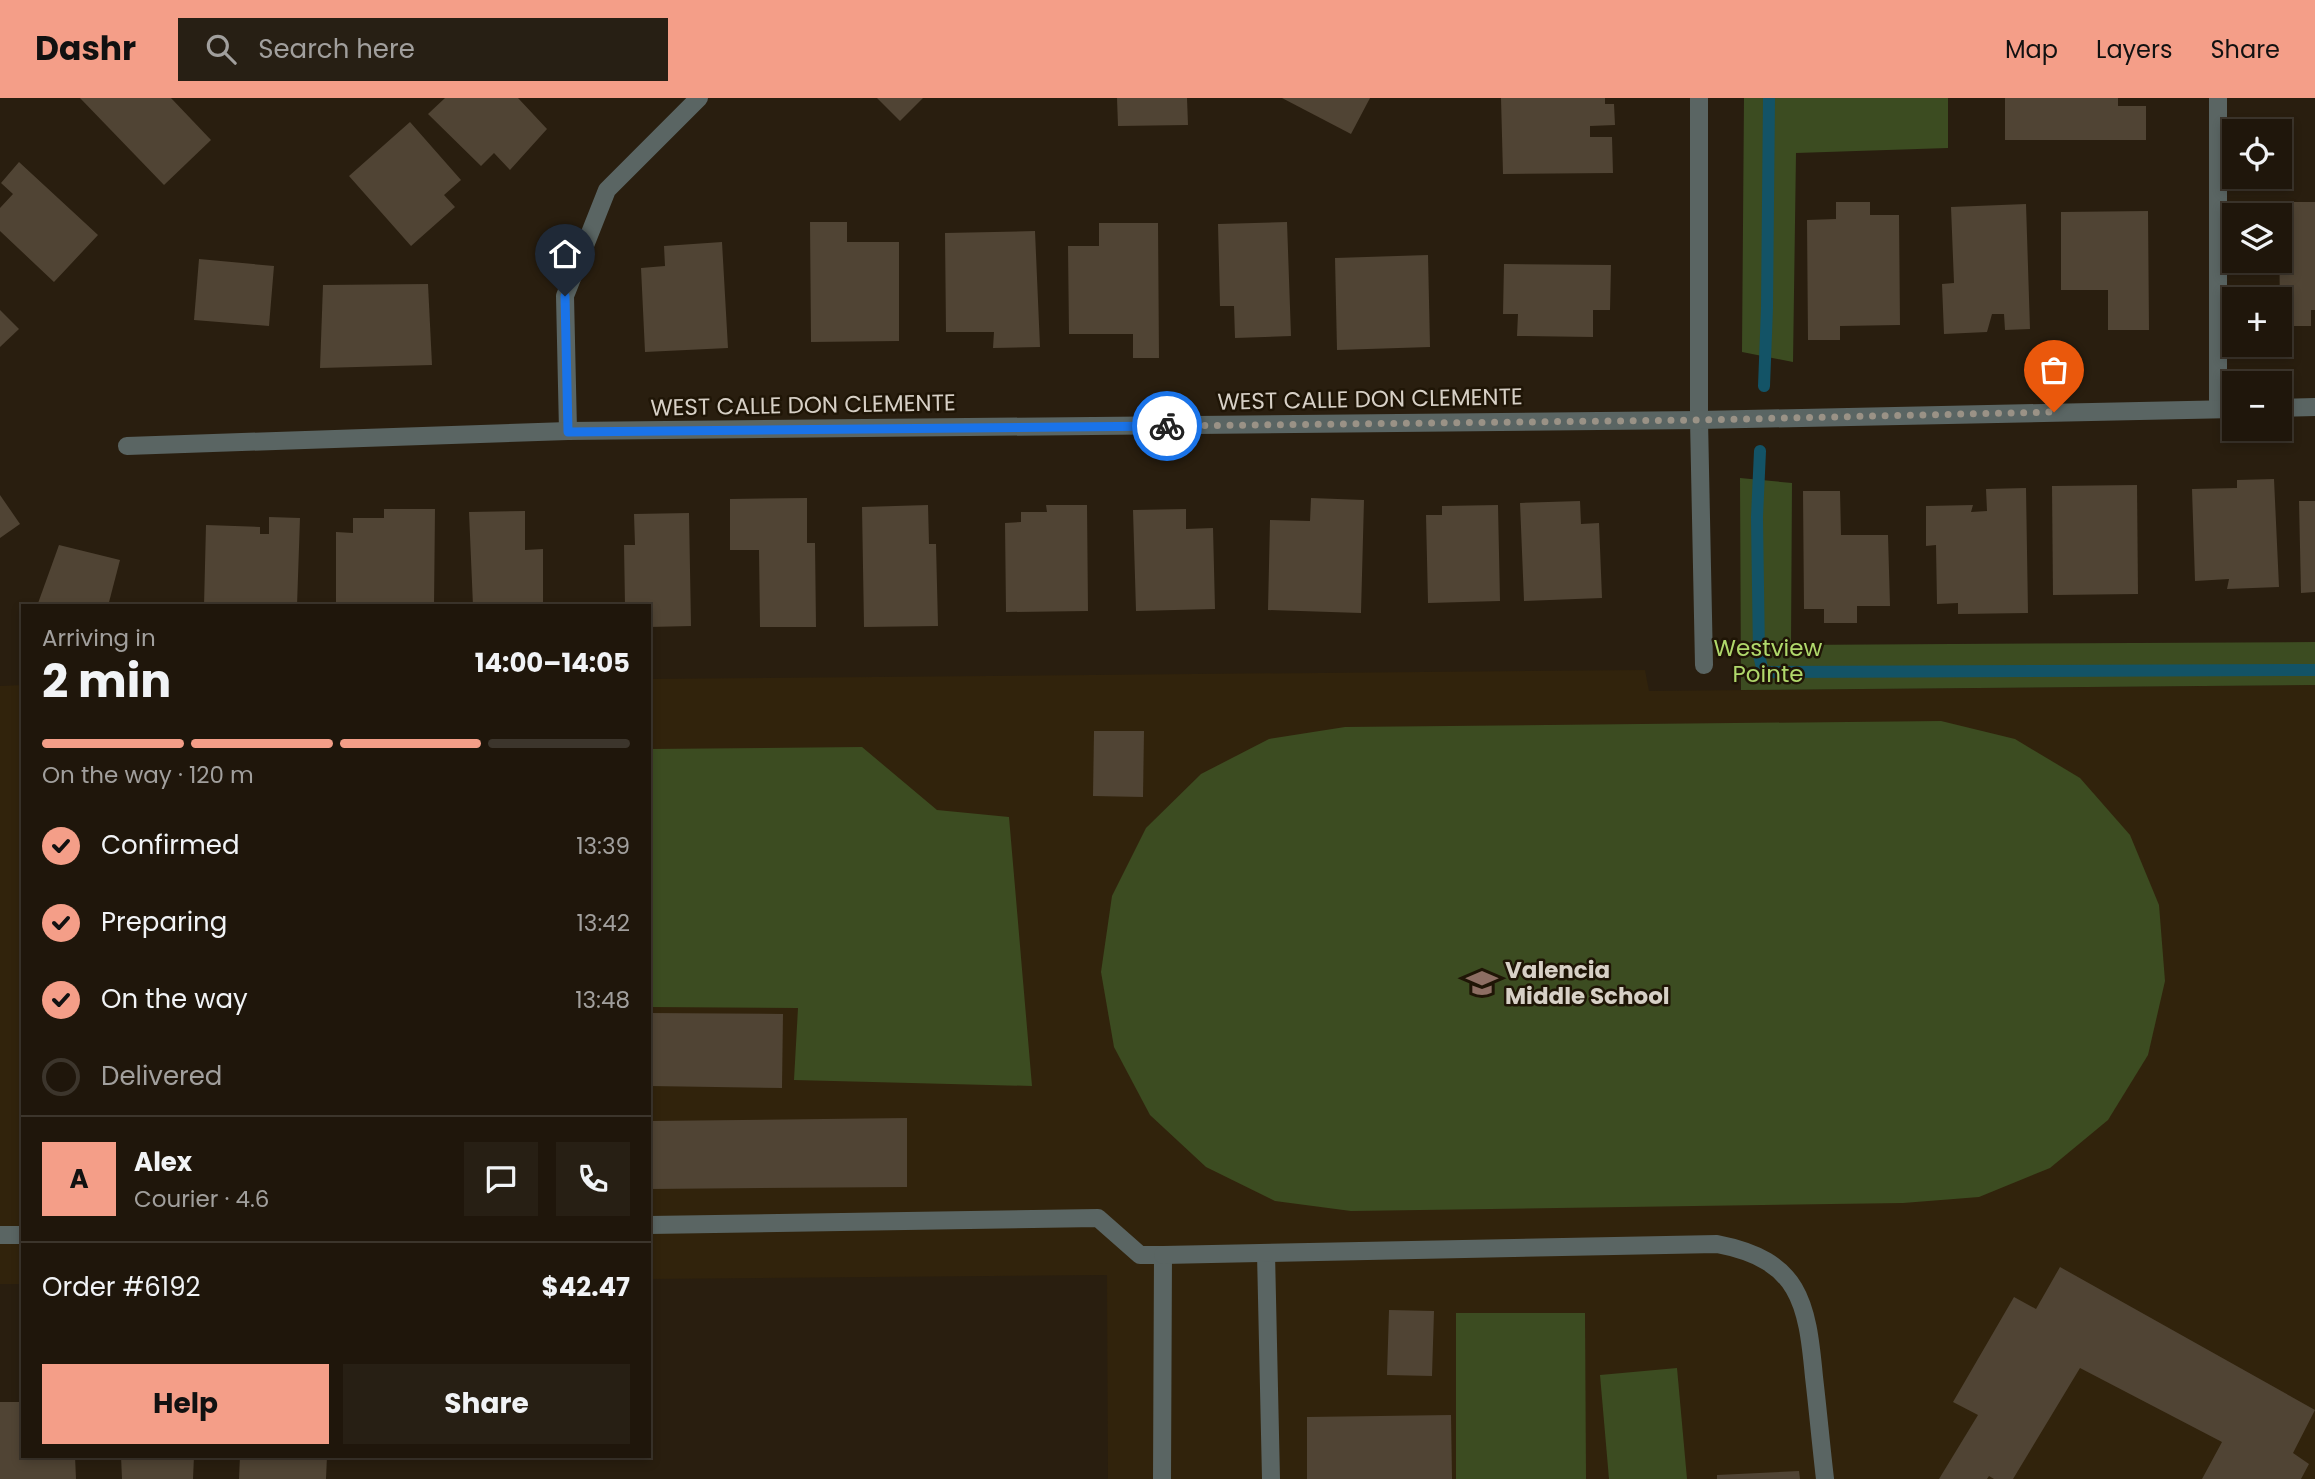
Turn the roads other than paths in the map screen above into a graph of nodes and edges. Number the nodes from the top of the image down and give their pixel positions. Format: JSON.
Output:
{"nodes":[{"id":1,"x":699,"y":98,"type":"edge"},
{"id":2,"x":1699,"y":98,"type":"edge"},
{"id":3,"x":2218,"y":98,"type":"edge"},
{"id":4,"x":2225,"y":371,"type":"edge"},
{"id":5,"x":2315,"y":407,"type":"edge"},
{"id":6,"x":2292,"y":408,"type":"edge"},
{"id":7,"x":2222,"y":409,"type":"edge"},
{"id":8,"x":1699,"y":420,"type":"junction"},
{"id":9,"x":568,"y":432,"type":"junction"},
{"id":10,"x":127,"y":446,"type":"dead end"},
{"id":11,"x":1704,"y":665,"type":"dead end"},
{"id":12,"x":651,"y":1225,"type":"edge"},
{"id":13,"x":21,"y":1235,"type":"edge"},
{"id":14,"x":0,"y":1236,"type":"edge"},
{"id":15,"x":1266,"y":1253,"type":"junction"},
{"id":16,"x":1163,"y":1255,"type":"junction"},
{"id":17,"x":1162,"y":1479,"type":"edge"},
{"id":18,"x":1271,"y":1479,"type":"edge"},
{"id":19,"x":1825,"y":1479,"type":"edge"}],
"edges":[{"from":1,"to":9,"type":"street"},
{"from":2,"to":8,"type":"street"},
{"from":3,"to":4,"type":"street"},
{"from":5,"to":6,"type":"street"},
{"from":7,"to":8,"type":"street","name":"WEST CALLE DON CLEMENTE"},
{"from":8,"to":9,"type":"street","name":"WEST CALLE DON CLEMENTE"},
{"from":8,"to":11,"type":"street"},
{"from":9,"to":10,"type":"street","name":"WEST CALLE DON CLEMENTE"},
{"from":12,"to":16,"type":"street"},
{"from":13,"to":14,"type":"street"},
{"from":15,"to":16,"type":"street"},
{"from":15,"to":18,"type":"street"},
{"from":15,"to":19,"type":"street"},
{"from":16,"to":17,"type":"street"}]}
